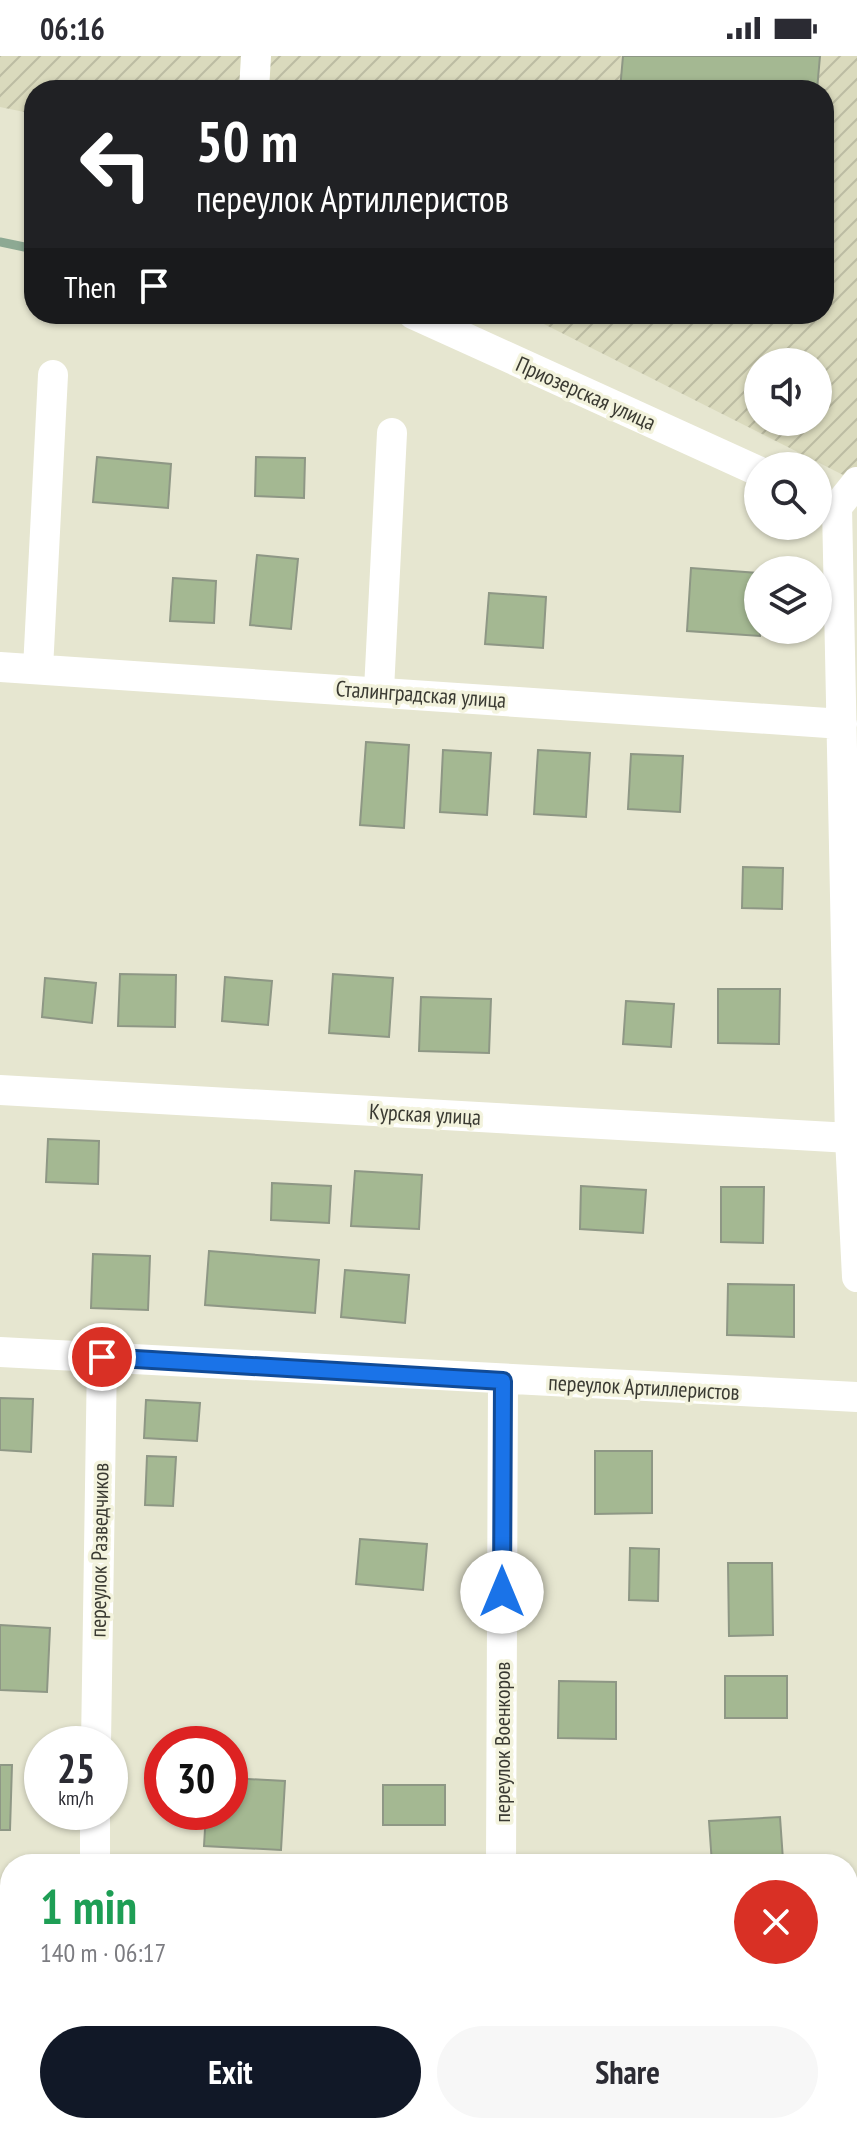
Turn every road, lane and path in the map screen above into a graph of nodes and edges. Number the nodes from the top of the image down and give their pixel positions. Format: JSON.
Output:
{"nodes":[{"id":1,"x":256,"y":56,"type":"edge"},
{"id":2,"x":255,"y":80,"type":"edge"},
{"id":3,"x":435,"y":324,"type":"edge"},
{"id":4,"x":53,"y":375,"type":"dead end"},
{"id":5,"x":392,"y":433,"type":"dead end"},
{"id":6,"x":744,"y":465,"type":"edge"},
{"id":7,"x":857,"y":482,"type":"edge"},
{"id":8,"x":832,"y":500,"type":"edge"},
{"id":9,"x":830,"y":540,"type":"edge"},
{"id":10,"x":0,"y":667,"type":"edge"},
{"id":11,"x":38,"y":669,"type":"junction"},
{"id":12,"x":379,"y":690,"type":"junction"},
{"id":13,"x":842,"y":724,"type":"junction"},
{"id":14,"x":0,"y":1090,"type":"edge"},
{"id":15,"x":850,"y":1138,"type":"junction"},
{"id":16,"x":857,"y":1277,"type":"edge"},
{"id":17,"x":0,"y":1352,"type":"edge"},
{"id":18,"x":102,"y":1357,"type":"junction"},
{"id":19,"x":503,"y":1381,"type":"junction"},
{"id":20,"x":857,"y":1397,"type":"edge"},
{"id":21,"x":96,"y":1726,"type":"edge"},
{"id":22,"x":95,"y":1830,"type":"edge"},
{"id":23,"x":95,"y":1854,"type":"edge"},
{"id":24,"x":501,"y":1854,"type":"edge"}],
"edges":[{"from":1,"to":2,"type":"street"},
{"from":3,"to":6,"type":"street","name":"Приозерская улица"},
{"from":4,"to":11,"type":"street"},
{"from":5,"to":12,"type":"street"},
{"from":7,"to":8,"type":"street"},
{"from":9,"to":13,"type":"street"},
{"from":10,"to":11,"type":"street","name":"Сталинградская улица"},
{"from":11,"to":12,"type":"street","name":"Сталинградская улица"},
{"from":12,"to":13,"type":"street","name":"Сталинградская улица"},
{"from":13,"to":15,"type":"street"},
{"from":14,"to":15,"type":"street","name":"Курская улица"},
{"from":15,"to":16,"type":"street"},
{"from":17,"to":18,"type":"street","name":"переулок Артиллеристов"},
{"from":18,"to":19,"type":"street","name":"переулок Артиллеристов"},
{"from":18,"to":21,"type":"street","name":"переулок Разведчиков"},
{"from":19,"to":20,"type":"street","name":"переулок Артиллеристов"},
{"from":19,"to":24,"type":"street","name":"переулок Военкоров"},
{"from":22,"to":23,"type":"street"}]}
